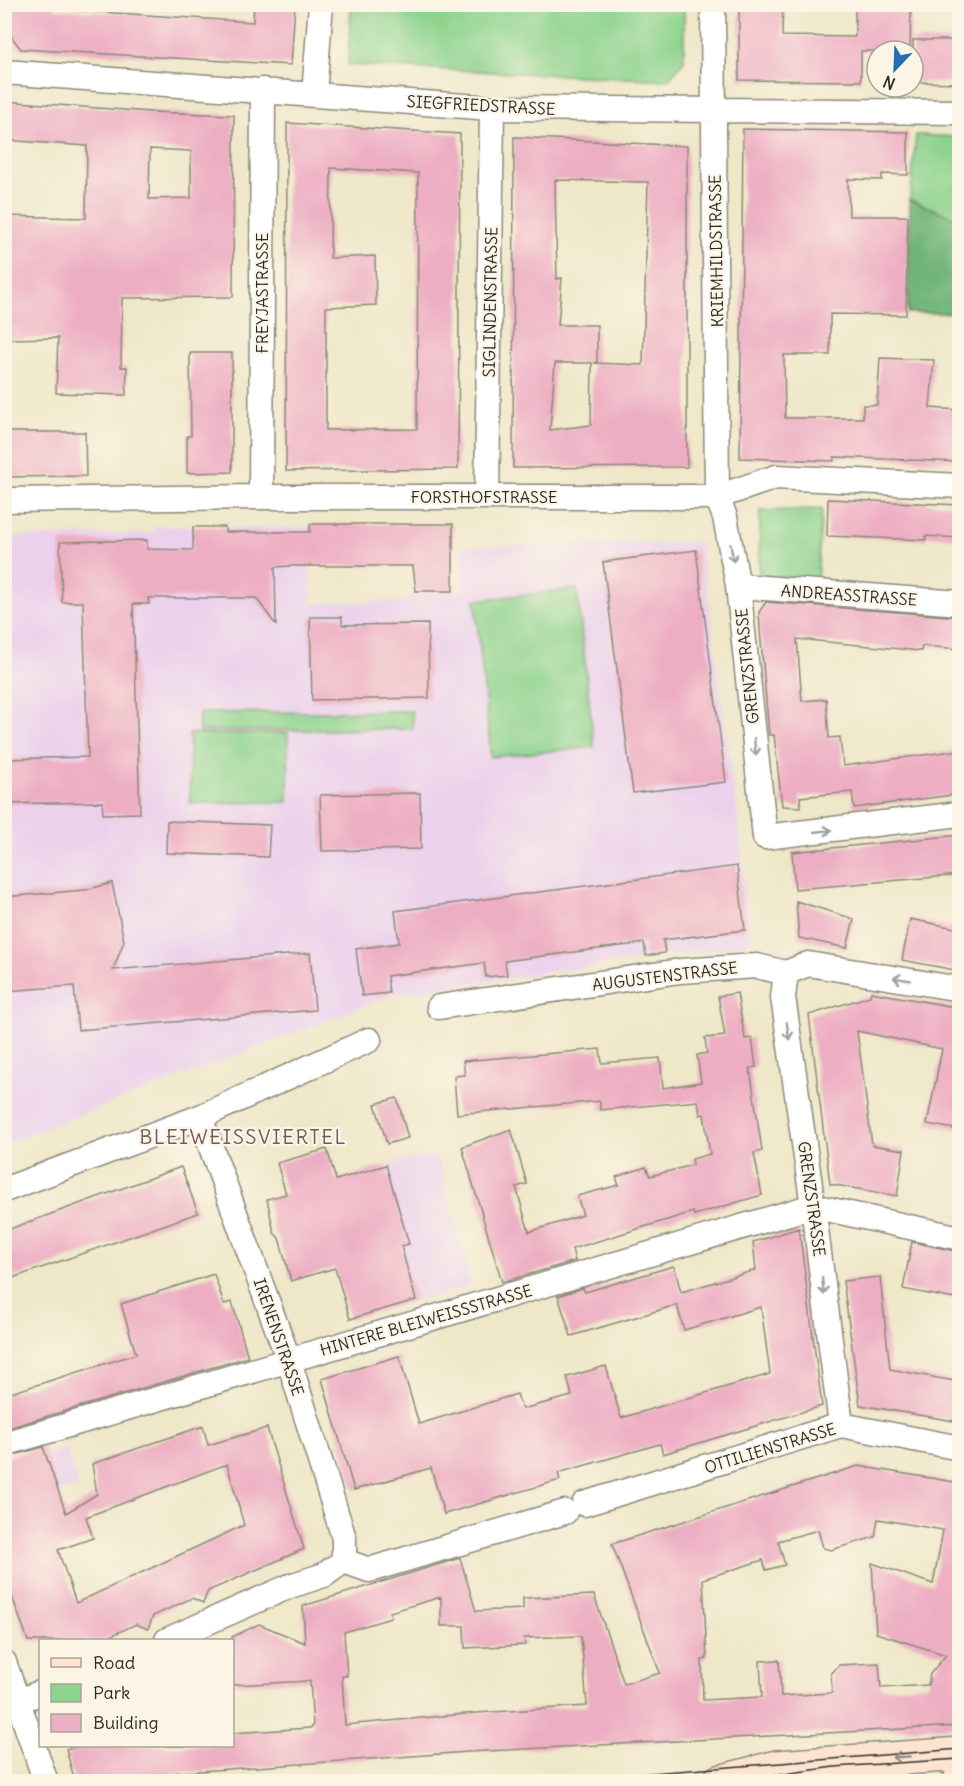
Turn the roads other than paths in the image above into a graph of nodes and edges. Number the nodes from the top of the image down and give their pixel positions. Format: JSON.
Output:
{"nodes":[{"id":1,"x":321,"y":4,"type":"edge"},
{"id":2,"x":713,"y":4,"type":"edge"},
{"id":3,"x":4,"y":72,"type":"edge"},
{"id":4,"x":263,"y":90,"type":"junction"},
{"id":5,"x":314,"y":95,"type":"junction"},
{"id":6,"x":492,"y":108,"type":"junction"},
{"id":7,"x":714,"y":111,"type":"junction"},
{"id":8,"x":960,"y":111,"type":"edge"},
{"id":9,"x":960,"y":486,"type":"edge"},
{"id":10,"x":261,"y":497,"type":"junction"},
{"id":11,"x":487,"y":497,"type":"junction"},
{"id":12,"x":717,"y":497,"type":"junction"},
{"id":13,"x":4,"y":500,"type":"edge"},
{"id":14,"x":738,"y":586,"type":"junction"},
{"id":15,"x":960,"y":603,"type":"edge"},
{"id":16,"x":960,"y":813,"type":"edge"},
{"id":17,"x":786,"y":973,"type":"junction"},
{"id":18,"x":960,"y":989,"type":"edge"},
{"id":19,"x":439,"y":1007,"type":"dead end"},
{"id":20,"x":369,"y":1040,"type":"dead end"},
{"id":21,"x":200,"y":1117,"type":"junction"},
{"id":22,"x":4,"y":1190,"type":"edge"},
{"id":23,"x":813,"y":1206,"type":"junction"},
{"id":24,"x":960,"y":1238,"type":"edge"},
{"id":25,"x":289,"y":1361,"type":"junction"},
{"id":26,"x":841,"y":1425,"type":"junction"},
{"id":27,"x":4,"y":1444,"type":"edge"},
{"id":28,"x":960,"y":1448,"type":"edge"},
{"id":29,"x":344,"y":1561,"type":"junction"},
{"id":30,"x":171,"y":1639,"type":"edge"},
{"id":31,"x":4,"y":1662,"type":"edge"},
{"id":32,"x":29,"y":1697,"type":"edge"},
{"id":33,"x":960,"y":1754,"type":"edge"},
{"id":34,"x":46,"y":1782,"type":"edge"},
{"id":35,"x":719,"y":1782,"type":"edge"}],
"edges":[{"from":1,"to":5,"type":"street"},
{"from":2,"to":7,"type":"street","name":"KRIEMHILDSTRASSE"},
{"from":3,"to":4,"type":"street","name":"SIEGFRIEDSTRASSE"},
{"from":4,"to":5,"type":"street","name":"SIEGFRIEDSTRASSE"},
{"from":4,"to":10,"type":"street","name":"FREYJASTRASSE"},
{"from":5,"to":6,"type":"street","name":"SIEGFRIEDSTRASSE"},
{"from":6,"to":7,"type":"street","name":"SIEGFRIEDSTRASSE"},
{"from":6,"to":11,"type":"street","name":"SIGLINDENSTRASSE"},
{"from":7,"to":8,"type":"street","name":"SIEGFRIEDSTRASSE"},
{"from":7,"to":12,"type":"street","name":"KRIEMHILDSTRASSE"},
{"from":9,"to":12,"type":"street","name":"FORSTHOFSTRASSE"},
{"from":10,"to":11,"type":"street","name":"FORSTHOFSTRASSE"},
{"from":10,"to":13,"type":"street","name":"FORSTHOFSTRASSE"},
{"from":11,"to":12,"type":"street","name":"FORSTHOFSTRASSE"},
{"from":12,"to":14,"type":"street","name":"GRENZSTRASSE","one_way":true},
{"from":14,"to":15,"type":"street","name":"ANDREASSTRASSE"},
{"from":14,"to":16,"type":"street","name":"GRENZSTRASSE","one_way":true},
{"from":18,"to":17,"type":"street","name":"AUGUSTENSTRASSE","one_way":true},
{"from":17,"to":19,"type":"street","name":"AUGUSTENSTRASSE"},
{"from":17,"to":23,"type":"street","name":"GRENZSTRASSE","one_way":true},
{"from":20,"to":21,"type":"street"},
{"from":21,"to":22,"type":"street"},
{"from":21,"to":25,"type":"street","name":"IRENENSTRASSE"},
{"from":23,"to":24,"type":"street"},
{"from":23,"to":25,"type":"street","name":"HINTERE BLEIWEISSSTRASSE"},
{"from":23,"to":26,"type":"street","name":"GRENZSTRASSE","one_way":true},
{"from":25,"to":27,"type":"street","name":"HINTERE BLEIWEISSSTRASSE"},
{"from":25,"to":29,"type":"street","name":"IRENENSTRASSE"},
{"from":26,"to":28,"type":"street","name":"OTTILIENSTRASSE"},
{"from":26,"to":29,"type":"street","name":"OTTILIENSTRASSE"},
{"from":29,"to":30,"type":"street"},
{"from":31,"to":32,"type":"street"},
{"from":32,"to":34,"type":"street"},
{"from":33,"to":35,"type":"main road","one_way":true}]}
